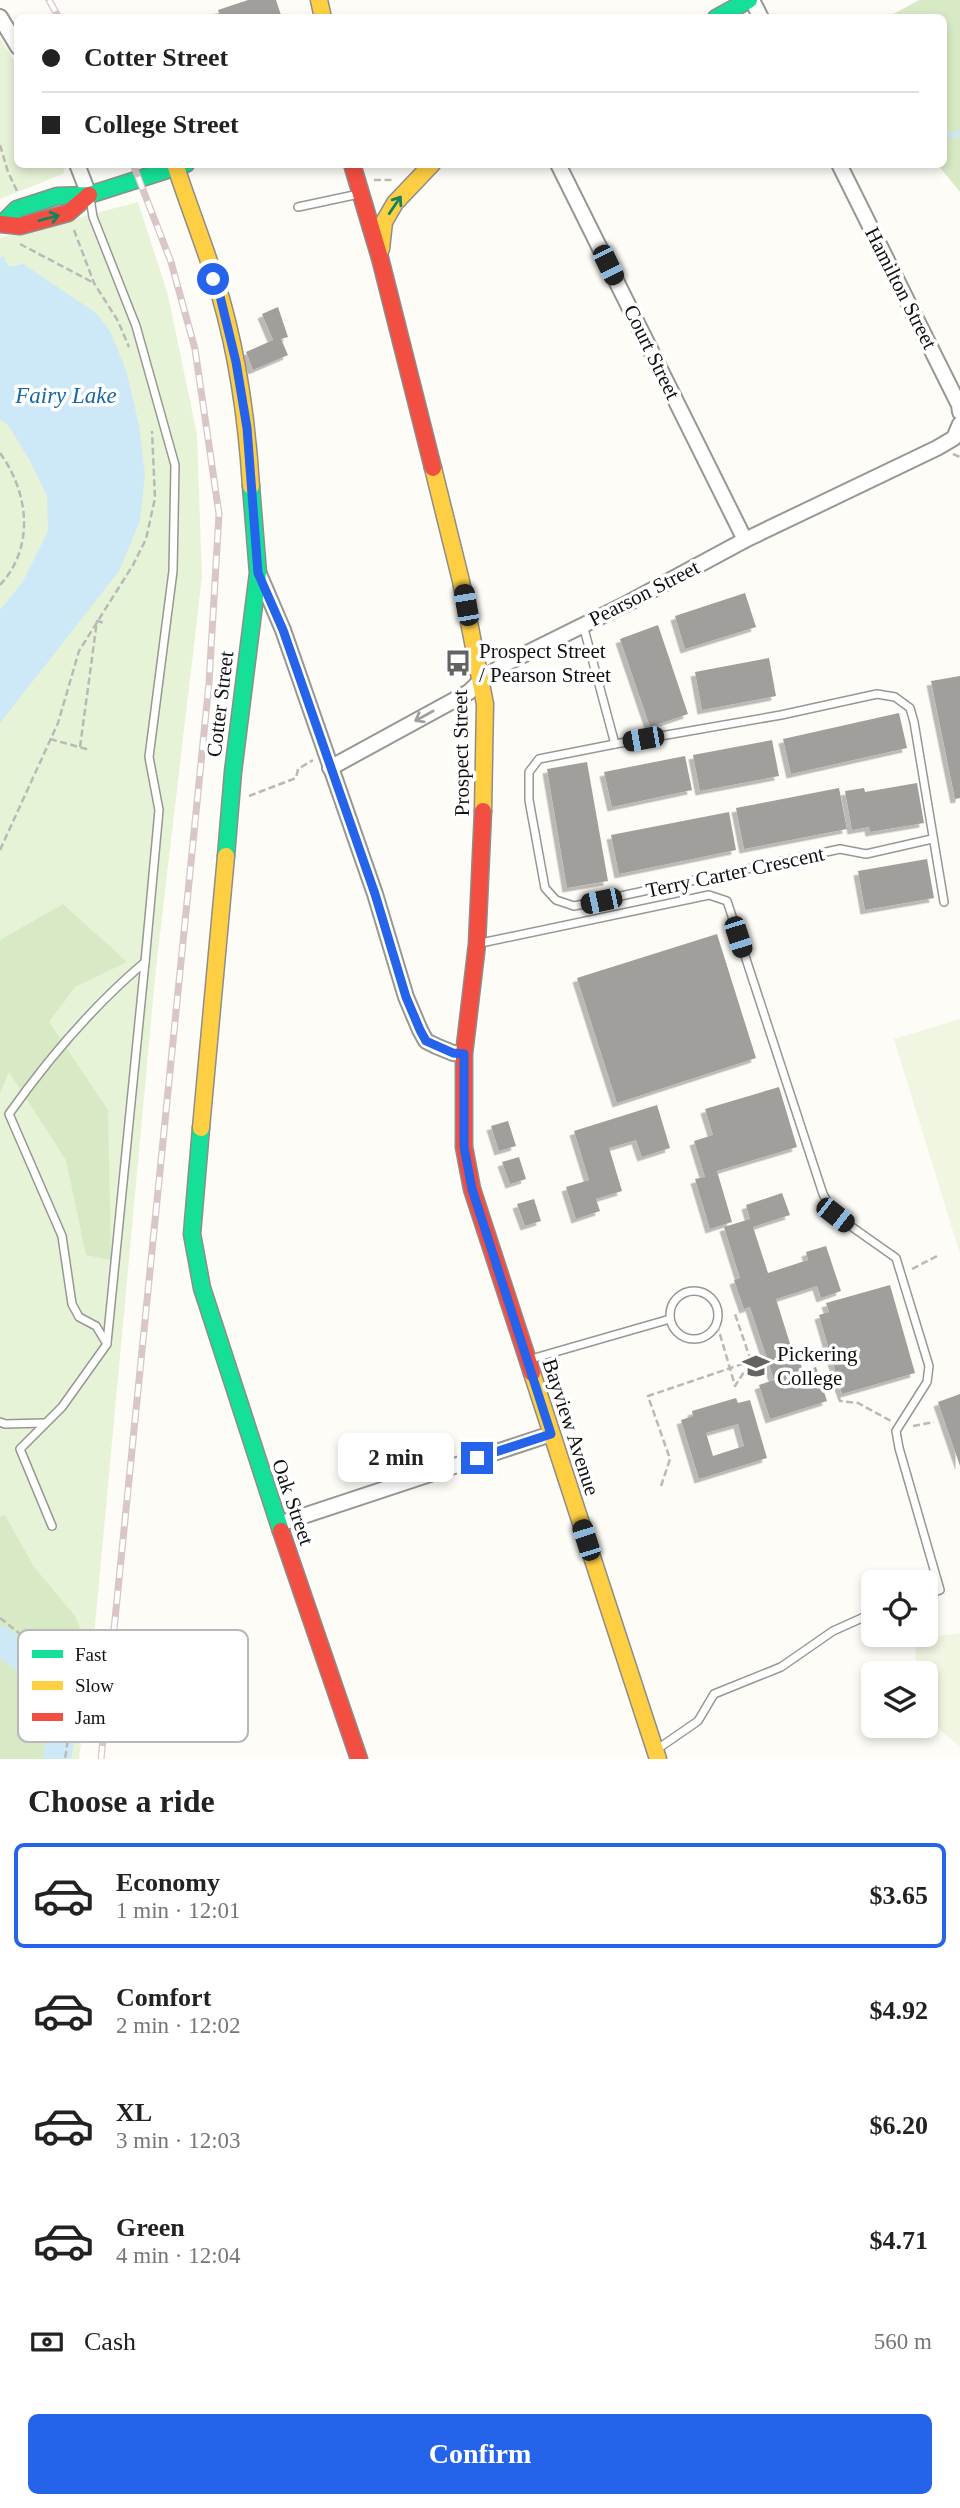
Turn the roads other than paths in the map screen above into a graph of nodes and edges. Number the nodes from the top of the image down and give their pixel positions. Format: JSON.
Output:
{"nodes":[{"id":1,"x":750,"y":0,"type":"edge"},
{"id":2,"x":724,"y":14,"type":"edge"},
{"id":3,"x":0,"y":17,"type":"edge"},
{"id":4,"x":14,"y":40,"type":"edge"},
{"id":5,"x":79,"y":168,"type":"edge"},
{"id":6,"x":175,"y":168,"type":"edge"},
{"id":7,"x":182,"y":168,"type":"edge"},
{"id":8,"x":353,"y":168,"type":"edge"},
{"id":9,"x":428,"y":168,"type":"edge"},
{"id":10,"x":560,"y":168,"type":"edge"},
{"id":11,"x":841,"y":168,"type":"edge"},
{"id":12,"x":360,"y":194,"type":"junction"},
{"id":13,"x":89,"y":195,"type":"junction"},
{"id":14,"x":298,"y":207,"type":"dead end"},
{"id":15,"x":2,"y":224,"type":"edge"},
{"id":16,"x":380,"y":258,"type":"junction"},
{"id":17,"x":960,"y":412,"type":"edge"},
{"id":18,"x":960,"y":425,"type":"edge"},
{"id":19,"x":745,"y":540,"type":"junction"},
{"id":20,"x":258,"y":573,"type":"junction"},
{"id":21,"x":583,"y":625,"type":"junction"},
{"id":22,"x":481,"y":680,"type":"junction"},
{"id":23,"x":615,"y":744,"type":"junction"},
{"id":24,"x":330,"y":768,"type":"junction"},
{"id":25,"x":932,"y":839,"type":"junction"},
{"id":26,"x":944,"y":902,"type":"dead end"},
{"id":27,"x":477,"y":944,"type":"junction"},
{"id":28,"x":145,"y":962,"type":"junction"},
{"id":29,"x":464,"y":1054,"type":"junction"},
{"id":30,"x":464,"y":1147,"type":"joint"},
{"id":31,"x":195,"y":1256,"type":"joint"},
{"id":32,"x":670,"y":1319,"type":"junction"},
{"id":33,"x":107,"y":1344,"type":"junction"},
{"id":34,"x":527,"y":1361,"type":"junction"},
{"id":35,"x":0,"y":1422,"type":"edge"},
{"id":36,"x":45,"y":1423,"type":"junction"},
{"id":37,"x":551,"y":1434,"type":"junction"},
{"id":38,"x":279,"y":1524,"type":"junction"},
{"id":39,"x":52,"y":1526,"type":"dead end"},
{"id":40,"x":934,"y":1570,"type":"edge"},
{"id":41,"x":861,"y":1619,"type":"edge"},
{"id":42,"x":657,"y":1755,"type":"edge"},
{"id":43,"x":359,"y":1759,"type":"edge"}],
"edges":[{"from":1,"to":2,"type":"main road"},
{"from":3,"to":4,"type":"street"},
{"from":5,"to":13,"type":"street"},
{"from":6,"to":13,"type":"main road"},
{"from":7,"to":20,"type":"main road","name":"Cotter Street"},
{"from":8,"to":12,"type":"main road","name":"Prospect Street"},
{"from":16,"to":9,"type":"main road","one_way":true},
{"from":10,"to":19,"type":"street","name":"Court Street"},
{"from":11,"to":17,"type":"street","name":"Hamilton Street"},
{"from":12,"to":14,"type":"lane"},
{"from":12,"to":16,"type":"main road","name":"Prospect Street"},
{"from":13,"to":15,"type":"main road"},
{"from":13,"to":28,"type":"lane"},
{"from":16,"to":22,"type":"main road","name":"Prospect Street"},
{"from":18,"to":19,"type":"street","name":"Pearson Street"},
{"from":19,"to":21,"type":"street","name":"Pearson Street"},
{"from":20,"to":24,"type":"street"},
{"from":20,"to":31,"type":"main road","name":"Cotter Street"},
{"from":21,"to":22,"type":"street","name":"Pearson Street"},
{"from":21,"to":23,"type":"lane"},
{"from":22,"to":24,"type":"street","name":"Pearson Street","one_way":true},
{"from":22,"to":27,"type":"main road","name":"Prospect Street"},
{"from":23,"to":25,"type":"lane","name":"Terry Carter Crescent"},
{"from":23,"to":25,"type":"lane","name":"Terry Carter Crescent"},
{"from":24,"to":29,"type":"street"},
{"from":25,"to":26,"type":"lane","name":"Terry Carter Crescent"},
{"from":27,"to":29,"type":"main road","name":"Prospect Street"},
{"from":27,"to":40,"type":"lane"},
{"from":28,"to":33,"type":"lane"},
{"from":28,"to":33,"type":"lane"},
{"from":29,"to":30,"type":"main road","name":"Prospect Street"},
{"from":30,"to":34,"type":"main road","name":"Bayview Avenue"},
{"from":31,"to":38,"type":"main road","name":"Oak Street"},
{"from":32,"to":32,"type":"lane"},
{"from":32,"to":34,"type":"lane"},
{"from":33,"to":36,"type":"lane"},
{"from":34,"to":37,"type":"main road","name":"Bayview Avenue"},
{"from":35,"to":36,"type":"lane"},
{"from":36,"to":39,"type":"lane"},
{"from":37,"to":38,"type":"street"},
{"from":37,"to":42,"type":"main road","name":"Bayview Avenue"},
{"from":38,"to":43,"type":"main road","name":"Oak Street"},
{"from":41,"to":42,"type":"lane"}]}
